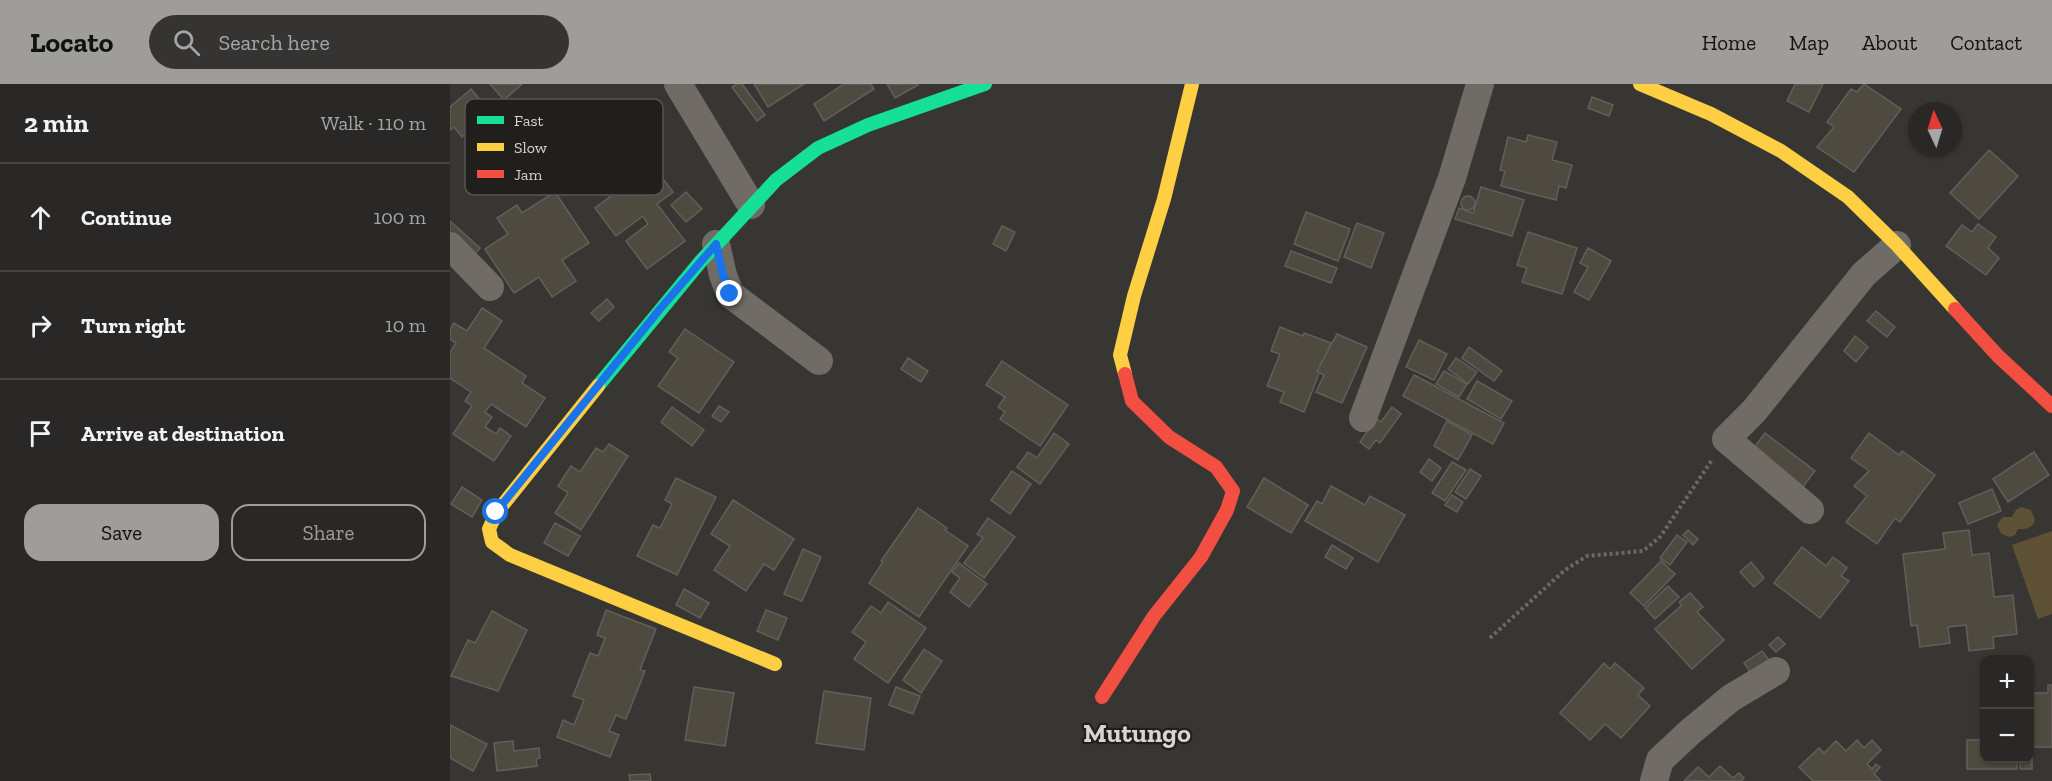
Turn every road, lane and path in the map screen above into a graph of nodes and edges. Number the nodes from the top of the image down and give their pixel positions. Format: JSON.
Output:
{"nodes":[{"id":1,"x":678,"y":84,"type":"edge"},
{"id":2,"x":985,"y":84,"type":"edge"},
{"id":3,"x":1192,"y":84,"type":"edge"},
{"id":4,"x":1480,"y":84,"type":"edge"},
{"id":5,"x":1641,"y":84,"type":"edge"},
{"id":6,"x":751,"y":205,"type":"junction"},
{"id":7,"x":716,"y":244,"type":"junction"},
{"id":8,"x":1897,"y":244,"type":"junction"},
{"id":9,"x":450,"y":246,"type":"edge"},
{"id":10,"x":490,"y":287,"type":"dead end"},
{"id":11,"x":819,"y":362,"type":"dead end"},
{"id":12,"x":2052,"y":406,"type":"edge"},
{"id":13,"x":1363,"y":418,"type":"dead end"},
{"id":14,"x":1726,"y":440,"type":"junction"},
{"id":15,"x":1810,"y":510,"type":"dead end"},
{"id":16,"x":1490,"y":638,"type":"dead end"},
{"id":17,"x":775,"y":664,"type":"dead end"},
{"id":18,"x":1776,"y":672,"type":"dead end"},
{"id":19,"x":1102,"y":697,"type":"dead end"},
{"id":20,"x":1654,"y":781,"type":"edge"}],
"edges":[{"from":1,"to":6,"type":"street"},
{"from":2,"to":6,"type":"street"},
{"from":3,"to":19,"type":"street"},
{"from":4,"to":13,"type":"street"},
{"from":5,"to":8,"type":"street"},
{"from":6,"to":7,"type":"street"},
{"from":7,"to":11,"type":"street"},
{"from":7,"to":17,"type":"street"},
{"from":8,"to":12,"type":"street"},
{"from":8,"to":14,"type":"street"},
{"from":9,"to":10,"type":"street"},
{"from":14,"to":15,"type":"street"},
{"from":14,"to":16,"type":"path"},
{"from":18,"to":20,"type":"street"}]}
